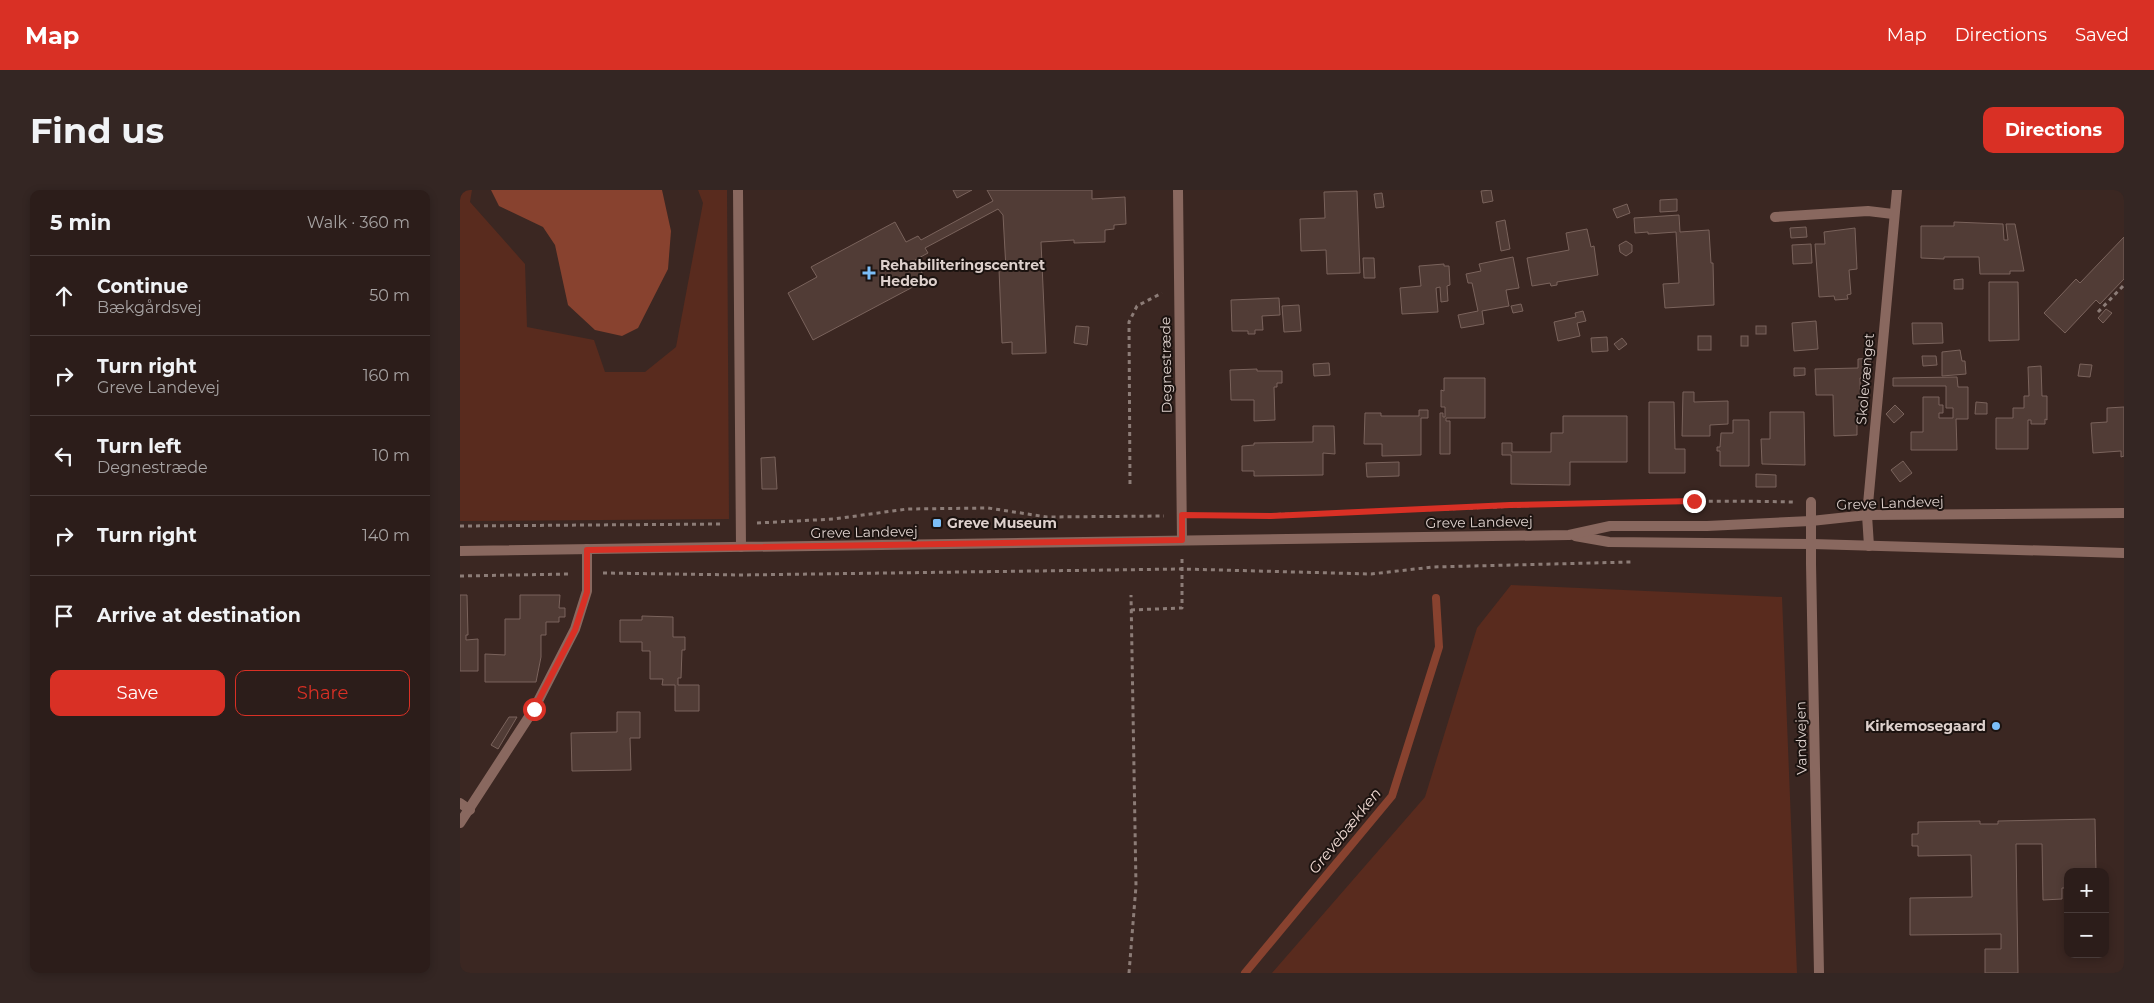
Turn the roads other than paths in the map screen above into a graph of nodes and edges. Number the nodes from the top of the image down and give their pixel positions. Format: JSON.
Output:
{"nodes":[{"id":1,"x":738,"y":190,"type":"edge"},
{"id":2,"x":1178,"y":190,"type":"edge"},
{"id":3,"x":1897,"y":190,"type":"edge"},
{"id":4,"x":1893,"y":214,"type":"junction"},
{"id":5,"x":1775,"y":218,"type":"dead end"},
{"id":6,"x":1811,"y":502,"type":"road end"},
{"id":7,"x":2124,"y":513,"type":"edge"},
{"id":8,"x":1867,"y":515,"type":"junction"},
{"id":9,"x":1811,"y":521,"type":"junction"},
{"id":10,"x":1569,"y":535,"type":"junction"},
{"id":11,"x":1182,"y":540,"type":"junction"},
{"id":12,"x":1812,"y":544,"type":"junction"},
{"id":13,"x":1868,"y":546,"type":"junction"},
{"id":14,"x":741,"y":547,"type":"junction"},
{"id":15,"x":587,"y":550,"type":"junction"},
{"id":16,"x":460,"y":551,"type":"edge"},
{"id":17,"x":2124,"y":553,"type":"edge"},
{"id":18,"x":460,"y":803,"type":"edge"},
{"id":19,"x":470,"y":810,"type":"junction"},
{"id":20,"x":460,"y":823,"type":"edge"},
{"id":21,"x":1820,"y":973,"type":"edge"}],
"edges":[{"from":1,"to":14,"type":"street"},
{"from":2,"to":11,"type":"street","name":"Degnestræde"},
{"from":3,"to":4,"type":"street","name":"Skolevænget"},
{"from":4,"to":5,"type":"street"},
{"from":4,"to":8,"type":"street","name":"Skolevænget"},
{"from":6,"to":9,"type":"street","name":"Vandvejen"},
{"from":7,"to":8,"type":"street","name":"Greve Landevej"},
{"from":8,"to":9,"type":"street","name":"Greve Landevej"},
{"from":8,"to":13,"type":"street","name":"Skolevænget"},
{"from":9,"to":10,"type":"street","name":"Greve Landevej"},
{"from":9,"to":12,"type":"street","name":"Vandvejen"},
{"from":10,"to":11,"type":"street","name":"Greve Landevej"},
{"from":10,"to":12,"type":"street","name":"Greve Landevej"},
{"from":11,"to":14,"type":"street","name":"Greve Landevej"},
{"from":12,"to":13,"type":"street","name":"Greve Landevej"},
{"from":12,"to":21,"type":"street","name":"Vandvejen"},
{"from":13,"to":17,"type":"street","name":"Greve Landevej"},
{"from":14,"to":15,"type":"street","name":"Greve Landevej"},
{"from":15,"to":16,"type":"street","name":"Greve Landevej"},
{"from":15,"to":19,"type":"street"},
{"from":18,"to":19,"type":"street"},
{"from":19,"to":20,"type":"street"}]}
